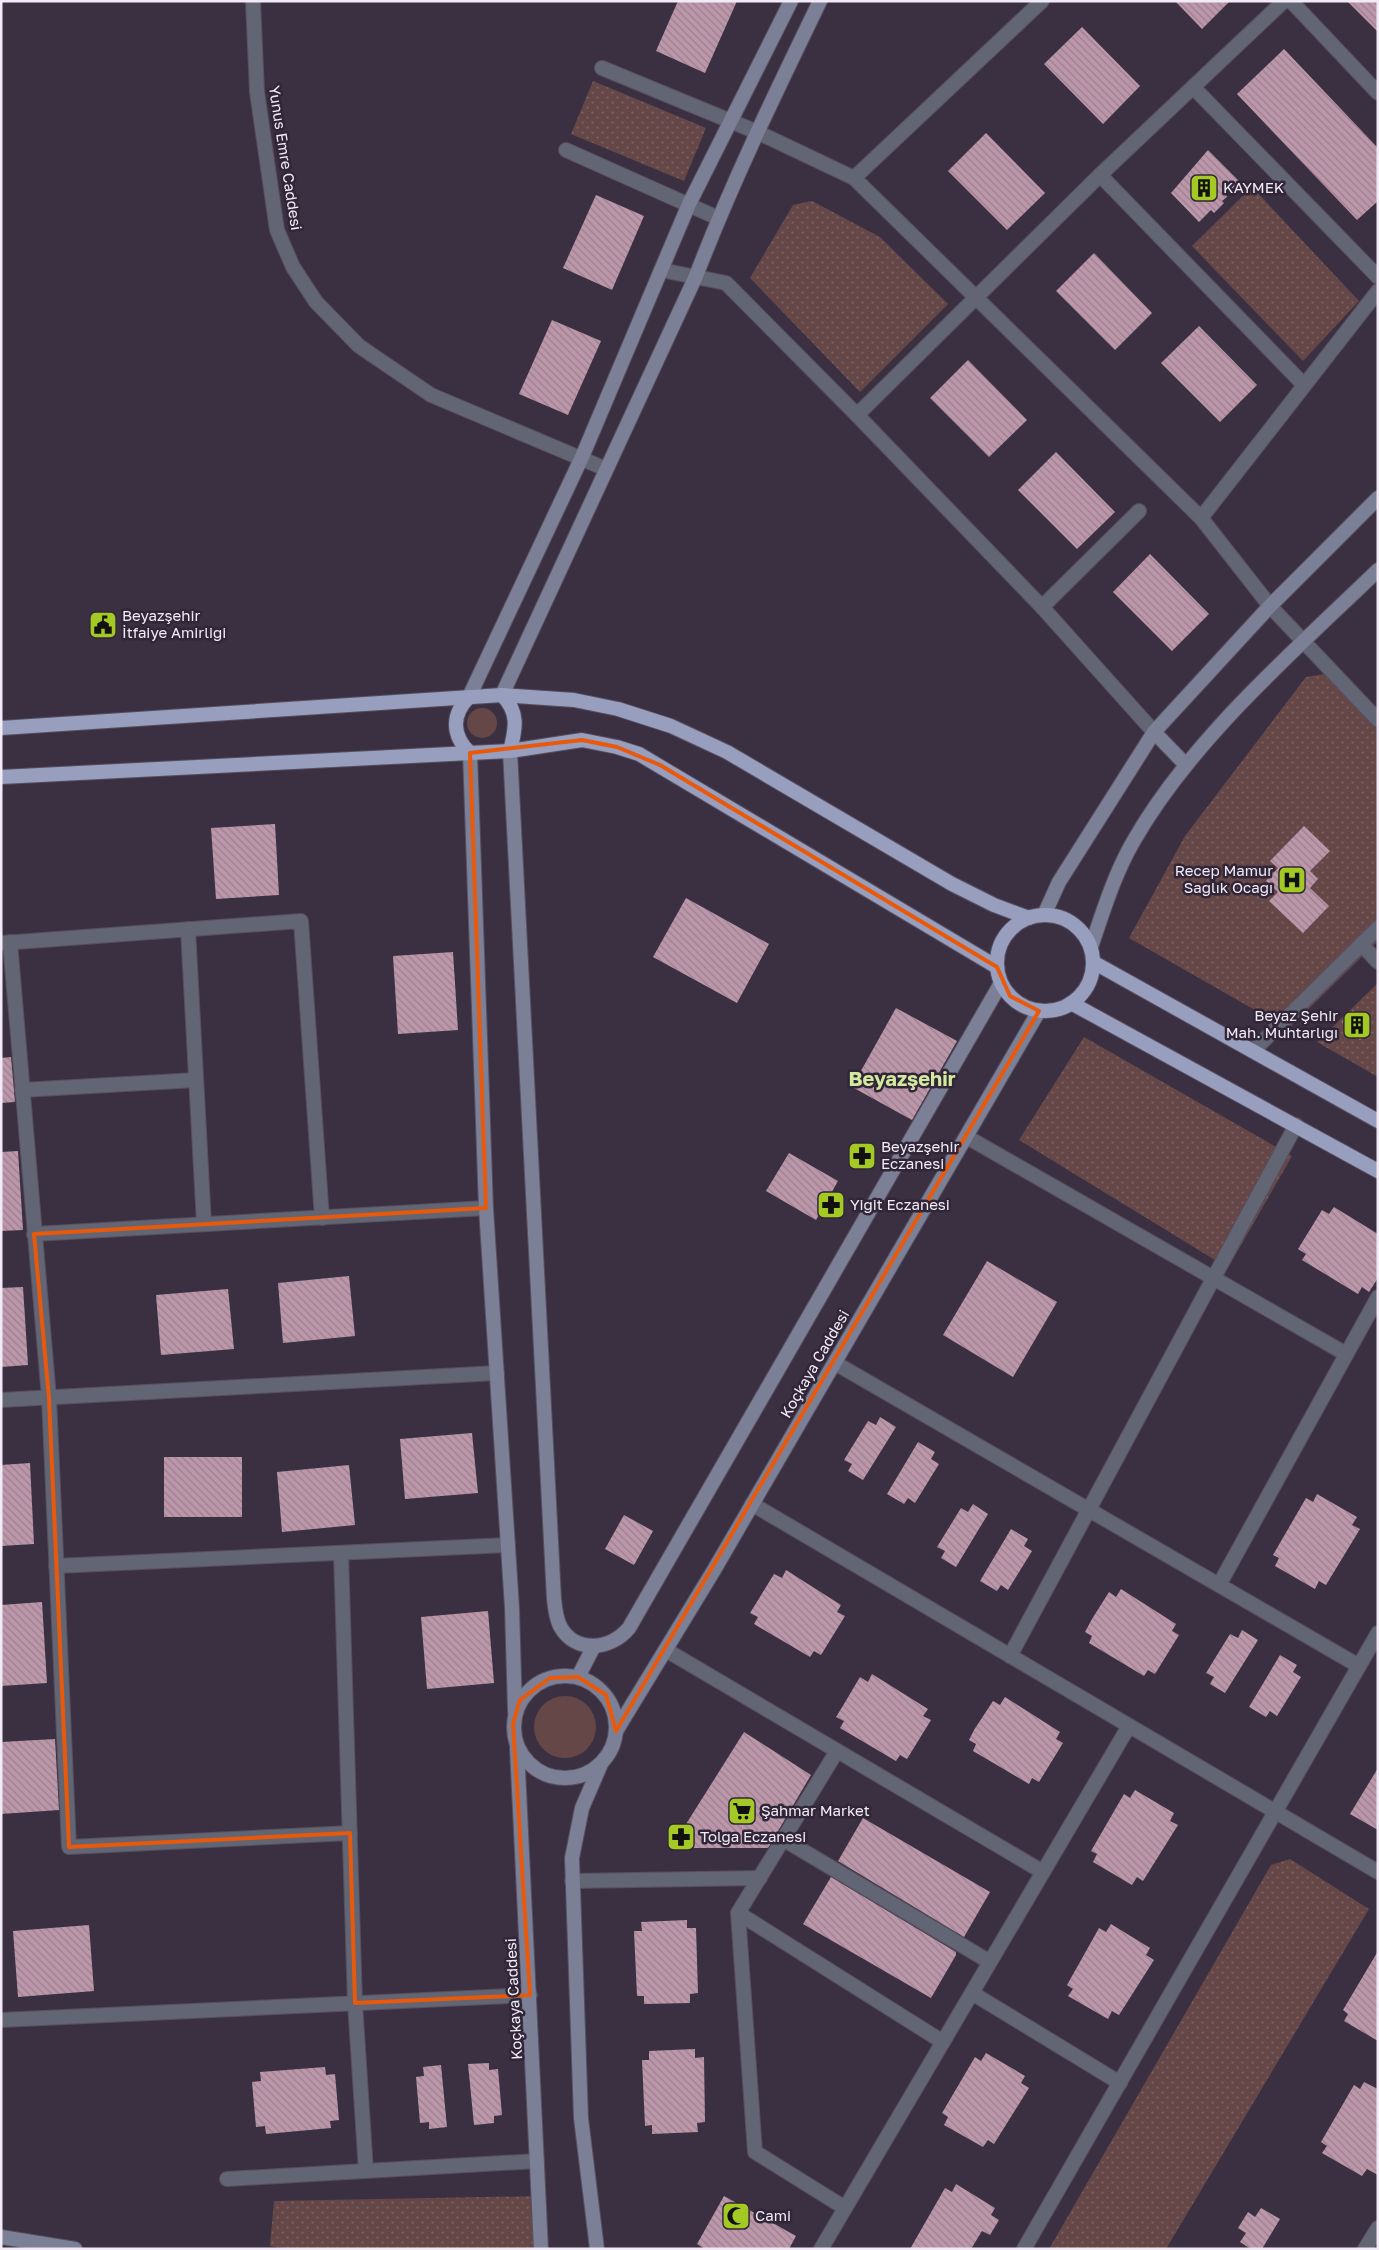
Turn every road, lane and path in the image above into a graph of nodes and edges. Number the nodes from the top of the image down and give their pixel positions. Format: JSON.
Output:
{"nodes":[{"id":1,"x":253,"y":1,"type":"edge"},
{"id":2,"x":791,"y":1,"type":"edge"},
{"id":3,"x":820,"y":1,"type":"edge"},
{"id":4,"x":1042,"y":1,"type":"edge"},
{"id":5,"x":1284,"y":1,"type":"edge"},
{"id":6,"x":1291,"y":1,"type":"edge"},
{"id":7,"x":602,"y":68,"type":"dead end"},
{"id":8,"x":1193,"y":87,"type":"junction"},
{"id":9,"x":1378,"y":93,"type":"edge"},
{"id":10,"x":731,"y":121,"type":"junction"},
{"id":11,"x":757,"y":132,"type":"junction"},
{"id":12,"x":566,"y":150,"type":"dead end"},
{"id":13,"x":1100,"y":175,"type":"junction"},
{"id":14,"x":854,"y":178,"type":"junction"},
{"id":15,"x":689,"y":204,"type":"junction"},
{"id":16,"x":718,"y":218,"type":"junction"},
{"id":17,"x":661,"y":270,"type":"junction"},
{"id":18,"x":696,"y":276,"type":"junction"},
{"id":19,"x":1378,"y":277,"type":"edge"},
{"id":20,"x":1378,"y":291,"type":"edge"},
{"id":21,"x":977,"y":297,"type":"junction"},
{"id":22,"x":1304,"y":385,"type":"junction"},
{"id":23,"x":857,"y":415,"type":"junction"},
{"id":24,"x":582,"y":457,"type":"junction"},
{"id":25,"x":606,"y":470,"type":"junction"},
{"id":26,"x":1378,"y":498,"type":"edge"},
{"id":27,"x":1139,"y":511,"type":"dead end"},
{"id":28,"x":1201,"y":518,"type":"junction"},
{"id":29,"x":1378,"y":570,"type":"edge"},
{"id":30,"x":1270,"y":606,"type":"junction"},
{"id":31,"x":1042,"y":607,"type":"junction"},
{"id":32,"x":1303,"y":642,"type":"junction"},
{"id":33,"x":502,"y":695,"type":"junction"},
{"id":34,"x":469,"y":697,"type":"junction"},
{"id":35,"x":1378,"y":720,"type":"edge"},
{"id":36,"x":1,"y":728,"type":"edge"},
{"id":37,"x":1154,"y":732,"type":"junction"},
{"id":38,"x":510,"y":750,"type":"junction"},
{"id":39,"x":470,"y":753,"type":"junction"},
{"id":40,"x":1186,"y":765,"type":"junction"},
{"id":41,"x":1,"y":777,"type":"edge"},
{"id":42,"x":1044,"y":915,"type":"junction"},
{"id":43,"x":1029,"y":918,"type":"junction"},
{"id":44,"x":1378,"y":928,"type":"edge"},
{"id":45,"x":188,"y":929,"type":"junction"},
{"id":46,"x":6,"y":943,"type":"edge"},
{"id":47,"x":1361,"y":944,"type":"junction"},
{"id":48,"x":1091,"y":947,"type":"junction"},
{"id":49,"x":1093,"y":962,"type":"junction"},
{"id":50,"x":1378,"y":962,"type":"edge"},
{"id":51,"x":997,"y":966,"type":"junction"},
{"id":52,"x":1001,"y":982,"type":"junction"},
{"id":53,"x":1071,"y":1003,"type":"junction"},
{"id":54,"x":1040,"y":1011,"type":"junction"},
{"id":55,"x":1254,"y":1050,"type":"junction"},
{"id":56,"x":196,"y":1080,"type":"junction"},
{"id":57,"x":22,"y":1090,"type":"junction"},
{"id":58,"x":1378,"y":1121,"type":"edge"},
{"id":59,"x":1296,"y":1125,"type":"junction"},
{"id":60,"x":967,"y":1137,"type":"junction"},
{"id":61,"x":1378,"y":1171,"type":"edge"},
{"id":62,"x":486,"y":1208,"type":"junction"},
{"id":63,"x":322,"y":1218,"type":"junction"},
{"id":64,"x":204,"y":1224,"type":"junction"},
{"id":65,"x":34,"y":1234,"type":"junction"},
{"id":66,"x":1214,"y":1278,"type":"junction"},
{"id":67,"x":1378,"y":1297,"type":"edge"},
{"id":68,"x":1346,"y":1354,"type":"junction"},
{"id":69,"x":835,"y":1363,"type":"junction"},
{"id":70,"x":497,"y":1373,"type":"junction"},
{"id":71,"x":49,"y":1398,"type":"junction"},
{"id":72,"x":1,"y":1400,"type":"edge"},
{"id":73,"x":752,"y":1504,"type":"junction"},
{"id":74,"x":1089,"y":1510,"type":"junction"},
{"id":75,"x":508,"y":1545,"type":"junction"},
{"id":76,"x":341,"y":1553,"type":"junction"},
{"id":77,"x":56,"y":1566,"type":"junction"},
{"id":78,"x":1219,"y":1585,"type":"junction"},
{"id":79,"x":1378,"y":1633,"type":"edge"},
{"id":80,"x":594,"y":1646,"type":"junction"},
{"id":81,"x":666,"y":1650,"type":"junction"},
{"id":82,"x":1010,"y":1656,"type":"junction"},
{"id":83,"x":1359,"y":1666,"type":"junction"},
{"id":84,"x":578,"y":1678,"type":"junction"},
{"id":85,"x":515,"y":1711,"type":"junction"},
{"id":86,"x":1129,"y":1726,"type":"junction"},
{"id":87,"x":616,"y":1730,"type":"junction"},
{"id":88,"x":517,"y":1748,"type":"junction"},
{"id":89,"x":837,"y":1751,"type":"junction"},
{"id":90,"x":601,"y":1764,"type":"junction"},
{"id":91,"x":1275,"y":1811,"type":"junction"},
{"id":92,"x":350,"y":1833,"type":"junction"},
{"id":93,"x":783,"y":1839,"type":"junction"},
{"id":94,"x":1043,"y":1872,"type":"junction"},
{"id":95,"x":1378,"y":1872,"type":"edge"},
{"id":96,"x":760,"y":1878,"type":"junction"},
{"id":97,"x":572,"y":1881,"type":"junction"},
{"id":98,"x":738,"y":1914,"type":"junction"},
{"id":99,"x":990,"y":1962,"type":"junction"},
{"id":100,"x":972,"y":1993,"type":"junction"},
{"id":101,"x":530,"y":1995,"type":"junction"},
{"id":102,"x":356,"y":2003,"type":"junction"},
{"id":103,"x":1,"y":2020,"type":"edge"},
{"id":104,"x":943,"y":2042,"type":"junction"},
{"id":105,"x":1120,"y":2083,"type":"junction"},
{"id":106,"x":537,"y":2161,"type":"junction"},
{"id":107,"x":366,"y":2171,"type":"junction"},
{"id":108,"x":227,"y":2179,"type":"dead end"},
{"id":109,"x":845,"y":2208,"type":"junction"},
{"id":110,"x":1378,"y":2228,"type":"edge"},
{"id":111,"x":1,"y":2237,"type":"edge"},
{"id":112,"x":1371,"y":2246,"type":"edge"},
{"id":113,"x":75,"y":2249,"type":"edge"},
{"id":114,"x":541,"y":2249,"type":"edge"},
{"id":115,"x":597,"y":2249,"type":"edge"},
{"id":116,"x":821,"y":2249,"type":"edge"},
{"id":117,"x":1024,"y":2249,"type":"edge"}],
"edges":[{"from":1,"to":24,"type":"street","name":"Yunus Emre Caddesi"},
{"from":2,"to":10,"type":"main road"},
{"from":3,"to":11,"type":"main road"},
{"from":4,"to":14,"type":"street"},
{"from":5,"to":8,"type":"street"},
{"from":6,"to":9,"type":"street"},
{"from":7,"to":10,"type":"street"},
{"from":8,"to":13,"type":"street"},
{"from":8,"to":19,"type":"street"},
{"from":10,"to":11,"type":"street"},
{"from":10,"to":15,"type":"main road"},
{"from":11,"to":14,"type":"street"},
{"from":11,"to":16,"type":"main road"},
{"from":12,"to":15,"type":"street"},
{"from":13,"to":21,"type":"street"},
{"from":13,"to":22,"type":"street"},
{"from":14,"to":21,"type":"street"},
{"from":15,"to":16,"type":"street"},
{"from":15,"to":17,"type":"main road"},
{"from":16,"to":18,"type":"main road"},
{"from":17,"to":18,"type":"street"},
{"from":17,"to":24,"type":"main road"},
{"from":18,"to":23,"type":"street"},
{"from":18,"to":25,"type":"main road"},
{"from":20,"to":22,"type":"street"},
{"from":21,"to":23,"type":"street"},
{"from":21,"to":28,"type":"street"},
{"from":22,"to":28,"type":"street"},
{"from":23,"to":31,"type":"street"},
{"from":24,"to":25,"type":"street","name":"Yunus Emre Caddesi"},
{"from":24,"to":34,"type":"main road"},
{"from":25,"to":33,"type":"main road"},
{"from":26,"to":30,"type":"main road"},
{"from":27,"to":31,"type":"street"},
{"from":28,"to":30,"type":"street"},
{"from":29,"to":32,"type":"main road"},
{"from":30,"to":32,"type":"street"},
{"from":30,"to":37,"type":"main road"},
{"from":31,"to":37,"type":"street"},
{"from":32,"to":35,"type":"street"},
{"from":32,"to":40,"type":"main road"},
{"from":33,"to":34,"type":"highway"},
{"from":33,"to":38,"type":"highway"},
{"from":33,"to":43,"type":"highway"},
{"from":34,"to":36,"type":"highway"},
{"from":34,"to":39,"type":"highway"},
{"from":37,"to":40,"type":"main road"},
{"from":37,"to":42,"type":"main road"},
{"from":38,"to":39,"type":"highway"},
{"from":38,"to":51,"type":"highway"},
{"from":38,"to":80,"type":"main road"},
{"from":39,"to":41,"type":"highway"},
{"from":39,"to":62,"type":"main road"},
{"from":40,"to":48,"type":"main road"},
{"from":42,"to":43,"type":"highway"},
{"from":42,"to":48,"type":"highway"},
{"from":43,"to":51,"type":"highway"},
{"from":44,"to":47,"type":"street"},
{"from":45,"to":46,"type":"street"},
{"from":45,"to":56,"type":"street"},
{"from":45,"to":63,"type":"street"},
{"from":46,"to":57,"type":"street"},
{"from":47,"to":50,"type":"street"},
{"from":47,"to":55,"type":"street"},
{"from":48,"to":49,"type":"highway"},
{"from":49,"to":53,"type":"highway"},
{"from":49,"to":55,"type":"highway"},
{"from":51,"to":52,"type":"highway"},
{"from":52,"to":54,"type":"highway"},
{"from":52,"to":80,"type":"main road","name":"Koçkaya Caddesi"},
{"from":53,"to":54,"type":"highway"},
{"from":53,"to":59,"type":"highway"},
{"from":54,"to":60,"type":"main road","name":"Koçkaya Caddesi"},
{"from":55,"to":58,"type":"highway"},
{"from":56,"to":57,"type":"street"},
{"from":56,"to":64,"type":"street"},
{"from":57,"to":65,"type":"street"},
{"from":59,"to":61,"type":"highway"},
{"from":59,"to":66,"type":"street"},
{"from":60,"to":66,"type":"street"},
{"from":60,"to":69,"type":"main road","name":"Koçkaya Caddesi"},
{"from":62,"to":63,"type":"street"},
{"from":62,"to":70,"type":"main road"},
{"from":63,"to":64,"type":"street"},
{"from":64,"to":65,"type":"street"},
{"from":65,"to":71,"type":"street"},
{"from":66,"to":68,"type":"street"},
{"from":66,"to":74,"type":"street"},
{"from":67,"to":68,"type":"street"},
{"from":68,"to":78,"type":"street"},
{"from":69,"to":73,"type":"main road","name":"Koçkaya Caddesi"},
{"from":69,"to":74,"type":"street"},
{"from":70,"to":71,"type":"street"},
{"from":70,"to":75,"type":"main road"},
{"from":71,"to":72,"type":"street"},
{"from":71,"to":77,"type":"street"},
{"from":73,"to":81,"type":"main road","name":"Koçkaya Caddesi"},
{"from":73,"to":82,"type":"street"},
{"from":74,"to":78,"type":"street"},
{"from":74,"to":82,"type":"street"},
{"from":75,"to":76,"type":"street"},
{"from":75,"to":85,"type":"main road"},
{"from":76,"to":77,"type":"street"},
{"from":76,"to":92,"type":"street"},
{"from":77,"to":92,"type":"street"},
{"from":78,"to":83,"type":"street"},
{"from":79,"to":83,"type":"street"},
{"from":80,"to":84,"type":"main road"},
{"from":81,"to":87,"type":"main road","name":"Koçkaya Caddesi"},
{"from":81,"to":89,"type":"street"},
{"from":82,"to":86,"type":"street"},
{"from":83,"to":91,"type":"street"},
{"from":84,"to":85,"type":"main road"},
{"from":84,"to":87,"type":"main road"},
{"from":85,"to":88,"type":"main road"},
{"from":86,"to":91,"type":"street"},
{"from":86,"to":94,"type":"street"},
{"from":87,"to":90,"type":"main road"},
{"from":88,"to":90,"type":"main road"},
{"from":88,"to":101,"type":"main road","name":"Koçkaya Caddesi"},
{"from":89,"to":93,"type":"street"},
{"from":89,"to":94,"type":"street"},
{"from":90,"to":97,"type":"main road"},
{"from":91,"to":95,"type":"street"},
{"from":91,"to":105,"type":"street"},
{"from":92,"to":102,"type":"street"},
{"from":93,"to":96,"type":"street"},
{"from":93,"to":99,"type":"street"},
{"from":94,"to":99,"type":"street"},
{"from":96,"to":97,"type":"street"},
{"from":96,"to":98,"type":"street"},
{"from":97,"to":115,"type":"main road"},
{"from":98,"to":104,"type":"street"},
{"from":98,"to":109,"type":"street"},
{"from":99,"to":100,"type":"street"},
{"from":100,"to":104,"type":"street"},
{"from":100,"to":105,"type":"street"},
{"from":101,"to":102,"type":"street"},
{"from":101,"to":106,"type":"main road","name":"Koçkaya Caddesi"},
{"from":102,"to":103,"type":"street"},
{"from":102,"to":107,"type":"street"},
{"from":104,"to":109,"type":"street"},
{"from":105,"to":117,"type":"street"},
{"from":106,"to":107,"type":"street"},
{"from":106,"to":114,"type":"main road","name":"Koçkaya Caddesi"},
{"from":107,"to":108,"type":"street"},
{"from":109,"to":116,"type":"street"},
{"from":110,"to":112,"type":"street"},
{"from":111,"to":113,"type":"main road"}]}
